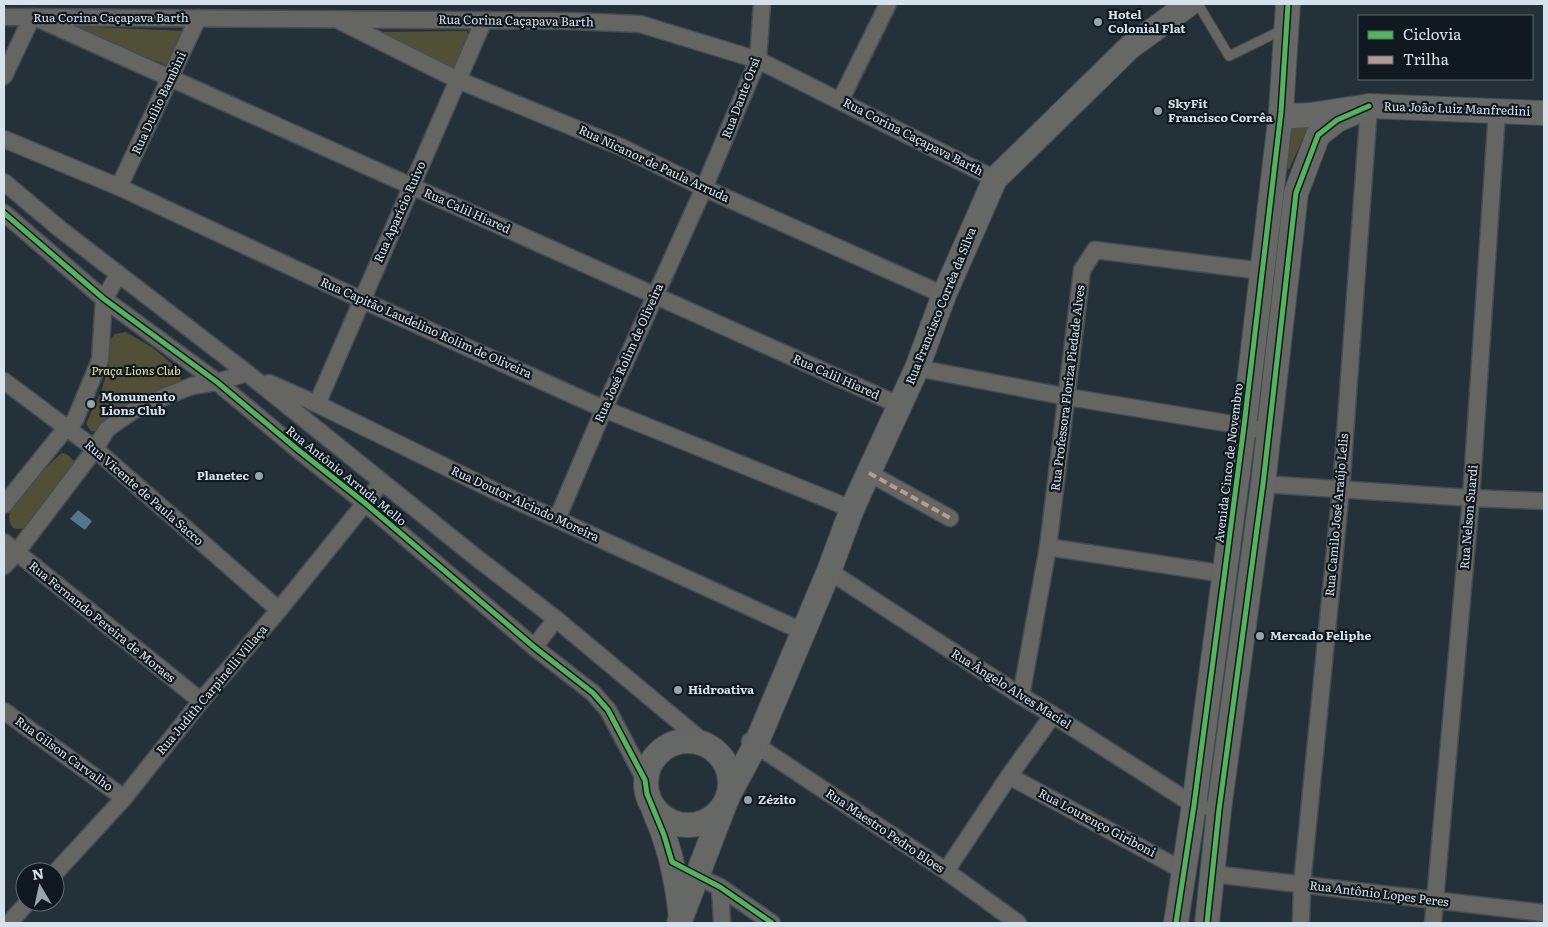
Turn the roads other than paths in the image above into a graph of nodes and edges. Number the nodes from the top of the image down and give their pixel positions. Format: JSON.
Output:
{"nodes":[{"id":1,"x":762,"y":4,"type":"edge"},
{"id":2,"x":888,"y":4,"type":"edge"},
{"id":3,"x":1189,"y":4,"type":"edge"},
{"id":4,"x":1198,"y":4,"type":"edge"},
{"id":5,"x":1288,"y":4,"type":"edge"},
{"id":6,"x":4,"y":17,"type":"edge"},
{"id":7,"x":33,"y":17,"type":"junction"},
{"id":8,"x":198,"y":18,"type":"junction"},
{"id":9,"x":338,"y":19,"type":"junction"},
{"id":10,"x":484,"y":20,"type":"junction"},
{"id":11,"x":1287,"y":28,"type":"junction"},
{"id":12,"x":758,"y":60,"type":"junction"},
{"id":13,"x":4,"y":76,"type":"edge"},
{"id":14,"x":170,"y":78,"type":"junction"},
{"id":15,"x":458,"y":80,"type":"junction"},
{"id":16,"x":840,"y":101,"type":"junction"},
{"id":17,"x":1369,"y":106,"type":"junction"},
{"id":18,"x":1497,"y":111,"type":"junction"},
{"id":19,"x":1281,"y":112,"type":"junction"},
{"id":20,"x":1544,"y":113,"type":"edge"},
{"id":21,"x":4,"y":139,"type":"edge"},
{"id":22,"x":995,"y":179,"type":"junction"},
{"id":23,"x":4,"y":182,"type":"edge"},
{"id":24,"x":119,"y":187,"type":"junction"},
{"id":25,"x":412,"y":187,"type":"junction"},
{"id":26,"x":704,"y":188,"type":"junction"},
{"id":27,"x":4,"y":212,"type":"edge"},
{"id":28,"x":1262,"y":271,"type":"junction"},
{"id":29,"x":118,"y":276,"type":"junction"},
{"id":30,"x":654,"y":295,"type":"junction"},
{"id":31,"x":944,"y":295,"type":"junction"},
{"id":32,"x":104,"y":299,"type":"junction"},
{"id":33,"x":362,"y":300,"type":"junction"},
{"id":34,"x":918,"y":368,"type":"junction"},
{"id":35,"x":246,"y":373,"type":"junction"},
{"id":36,"x":4,"y":381,"type":"edge"},
{"id":37,"x":217,"y":382,"type":"junction"},
{"id":38,"x":1068,"y":397,"type":"junction"},
{"id":39,"x":316,"y":404,"type":"junction"},
{"id":40,"x":899,"y":405,"type":"junction"},
{"id":41,"x":604,"y":408,"type":"junction"},
{"id":42,"x":1244,"y":426,"type":"junction"},
{"id":43,"x":66,"y":428,"type":"junction"},
{"id":44,"x":1269,"y":432,"type":"junction"},
{"id":45,"x":95,"y":449,"type":"junction"},
{"id":46,"x":869,"y":473,"type":"junction"},
{"id":47,"x":382,"y":482,"type":"junction"},
{"id":48,"x":1263,"y":484,"type":"junction"},
{"id":49,"x":1341,"y":488,"type":"junction"},
{"id":50,"x":1471,"y":498,"type":"junction"},
{"id":51,"x":1544,"y":500,"type":"edge"},
{"id":52,"x":365,"y":503,"type":"junction"},
{"id":53,"x":4,"y":505,"type":"edge"},
{"id":54,"x":852,"y":509,"type":"junction"},
{"id":55,"x":950,"y":518,"type":"dead end"},
{"id":56,"x":557,"y":519,"type":"junction"},
{"id":57,"x":1048,"y":547,"type":"junction"},
{"id":58,"x":10,"y":548,"type":"edge"},
{"id":59,"x":4,"y":566,"type":"edge"},
{"id":60,"x":830,"y":571,"type":"junction"},
{"id":61,"x":1225,"y":574,"type":"junction"},
{"id":62,"x":279,"y":610,"type":"junction"},
{"id":63,"x":556,"y":619,"type":"junction"},
{"id":64,"x":804,"y":632,"type":"junction"},
{"id":65,"x":534,"y":647,"type":"junction"},
{"id":66,"x":1020,"y":696,"type":"junction"},
{"id":67,"x":200,"y":702,"type":"junction"},
{"id":68,"x":4,"y":710,"type":"edge"},
{"id":69,"x":1054,"y":715,"type":"junction"},
{"id":70,"x":756,"y":738,"type":"junction"},
{"id":71,"x":710,"y":747,"type":"junction"},
{"id":72,"x":1009,"y":776,"type":"junction"},
{"id":73,"x":645,"y":780,"type":"junction"},
{"id":74,"x":124,"y":798,"type":"junction"},
{"id":75,"x":726,"y":799,"type":"junction"},
{"id":76,"x":1194,"y":805,"type":"junction"},
{"id":77,"x":653,"y":807,"type":"junction"},
{"id":78,"x":1219,"y":810,"type":"junction"},
{"id":79,"x":65,"y":862,"type":"edge"},
{"id":80,"x":672,"y":862,"type":"junction"},
{"id":81,"x":946,"y":871,"type":"junction"},
{"id":82,"x":1184,"y":871,"type":"junction"},
{"id":83,"x":1213,"y":874,"type":"junction"},
{"id":84,"x":698,"y":877,"type":"junction"},
{"id":85,"x":1302,"y":884,"type":"junction"},
{"id":86,"x":720,"y":887,"type":"junction"},
{"id":87,"x":1434,"y":901,"type":"junction"},
{"id":88,"x":1544,"y":913,"type":"edge"},
{"id":89,"x":680,"y":921,"type":"edge"},
{"id":90,"x":722,"y":923,"type":"edge"},
{"id":91,"x":772,"y":923,"type":"edge"},
{"id":92,"x":1018,"y":923,"type":"edge"},
{"id":93,"x":1176,"y":923,"type":"edge"},
{"id":94,"x":1207,"y":923,"type":"edge"},
{"id":95,"x":1301,"y":923,"type":"edge"},
{"id":96,"x":1433,"y":923,"type":"edge"}],
"edges":[{"from":1,"to":12,"type":"street","name":"Rua Dante Orsi"},
{"from":2,"to":16,"type":"street"},
{"from":3,"to":22,"type":"main road","name":"Rua Francisco Corrêa da Silva"},
{"from":4,"to":11,"type":"lane"},
{"from":5,"to":11,"type":"main road","name":"Avenida Cinco de Novembro"},
{"from":6,"to":7,"type":"street","name":"Rua Corina Caçapava Barth"},
{"from":7,"to":8,"type":"street","name":"Rua Corina Caçapava Barth"},
{"from":7,"to":13,"type":"street"},
{"from":7,"to":14,"type":"street","name":"Rua Calil Hiared"},
{"from":8,"to":9,"type":"street","name":"Rua Corina Caçapava Barth"},
{"from":8,"to":14,"type":"street","name":"Rua Duílio Bambini"},
{"from":9,"to":10,"type":"street","name":"Rua Corina Caçapava Barth"},
{"from":9,"to":15,"type":"street","name":"Rua Nicanor de Paula Arruda"},
{"from":10,"to":12,"type":"street","name":"Rua Corina Caçapava Barth"},
{"from":10,"to":15,"type":"street","name":"Rua Aparício Ruivo"},
{"from":11,"to":19,"type":"main road","name":"Avenida Cinco de Novembro"},
{"from":12,"to":16,"type":"street","name":"Rua Corina Caçapava Barth"},
{"from":12,"to":26,"type":"street","name":"Rua Dante Orsi"},
{"from":14,"to":24,"type":"street","name":"Rua Duílio Bambini"},
{"from":14,"to":25,"type":"street","name":"Rua Calil Hiared"},
{"from":15,"to":25,"type":"street","name":"Rua Aparício Ruivo"},
{"from":15,"to":26,"type":"street","name":"Rua Nicanor de Paula Arruda"},
{"from":16,"to":22,"type":"street","name":"Rua Corina Caçapava Barth"},
{"from":17,"to":18,"type":"main road","name":"Rua João Luiz Manfredini"},
{"from":17,"to":19,"type":"main road"},
{"from":17,"to":44,"type":"main road"},
{"from":17,"to":49,"type":"street","name":"Rua Camilo José Araújo Lelis"},
{"from":18,"to":20,"type":"main road","name":"Rua João Luiz Manfredini"},
{"from":18,"to":50,"type":"street","name":"Rua Nelson Suardi"},
{"from":19,"to":28,"type":"main road","name":"Avenida Cinco de Novembro"},
{"from":21,"to":24,"type":"street","name":"Rua Capitão Laudelino Rolim de Oliveira"},
{"from":22,"to":31,"type":"main road","name":"Rua Francisco Corrêa da Silva"},
{"from":23,"to":29,"type":"street"},
{"from":24,"to":33,"type":"street","name":"Rua Capitão Laudelino Rolim de Oliveira"},
{"from":25,"to":30,"type":"street","name":"Rua Calil Hiared"},
{"from":25,"to":33,"type":"street","name":"Rua Aparício Ruivo"},
{"from":26,"to":30,"type":"street","name":"Rua José Rolim de Oliveira"},
{"from":26,"to":31,"type":"street","name":"Rua Nicanor de Paula Arruda"},
{"from":27,"to":32,"type":"street","name":"Rua Antônio Arruda Mello"},
{"from":28,"to":38,"type":"street","name":"Rua Professora Floriza Piedade Alves"},
{"from":28,"to":42,"type":"main road","name":"Avenida Cinco de Novembro"},
{"from":29,"to":32,"type":"street"},
{"from":29,"to":35,"type":"street"},
{"from":30,"to":40,"type":"street","name":"Rua Calil Hiared"},
{"from":30,"to":41,"type":"street","name":"Rua José Rolim de Oliveira"},
{"from":31,"to":34,"type":"main road","name":"Rua Francisco Corrêa da Silva"},
{"from":32,"to":37,"type":"street","name":"Rua Antônio Arruda Mello"},
{"from":32,"to":43,"type":"street"},
{"from":33,"to":39,"type":"street","name":"Rua Aparício Ruivo"},
{"from":33,"to":41,"type":"street","name":"Rua Capitão Laudelino Rolim de Oliveira"},
{"from":34,"to":38,"type":"street"},
{"from":34,"to":40,"type":"main road","name":"Rua Francisco Corrêa da Silva"},
{"from":35,"to":37,"type":"street"},
{"from":35,"to":39,"type":"street","name":"Rua Doutor Alcindo Moreira"},
{"from":35,"to":47,"type":"street"},
{"from":36,"to":43,"type":"street","name":"Rua Vicente de Paula Sacco"},
{"from":37,"to":45,"type":"street"},
{"from":37,"to":52,"type":"street","name":"Rua Antônio Arruda Mello"},
{"from":38,"to":42,"type":"street"},
{"from":38,"to":57,"type":"street","name":"Rua Professora Floriza Piedade Alves"},
{"from":39,"to":56,"type":"street","name":"Rua Doutor Alcindo Moreira"},
{"from":40,"to":46,"type":"main road","name":"Rua Francisco Corrêa da Silva"},
{"from":41,"to":54,"type":"street","name":"Rua Capitão Laudelino Rolim de Oliveira"},
{"from":41,"to":56,"type":"street","name":"Rua José Rolim de Oliveira"},
{"from":42,"to":44,"type":"street"},
{"from":42,"to":61,"type":"main road","name":"Avenida Cinco de Novembro"},
{"from":43,"to":45,"type":"street","name":"Rua Vicente de Paula Sacco"},
{"from":43,"to":53,"type":"street"},
{"from":44,"to":48,"type":"main road"},
{"from":45,"to":58,"type":"street"},
{"from":45,"to":62,"type":"street","name":"Rua Vicente de Paula Sacco"},
{"from":46,"to":54,"type":"main road","name":"Rua Francisco Corrêa da Silva"},
{"from":46,"to":55,"type":"street"},
{"from":47,"to":52,"type":"street","name":"Rua Judith Carpinelli Villaça"},
{"from":47,"to":63,"type":"street"},
{"from":48,"to":49,"type":"street"},
{"from":48,"to":78,"type":"main road"},
{"from":49,"to":50,"type":"street"},
{"from":49,"to":85,"type":"street","name":"Rua Camilo José Araújo Lelis"},
{"from":50,"to":51,"type":"street"},
{"from":50,"to":87,"type":"street","name":"Rua Nelson Suardi"},
{"from":52,"to":62,"type":"street","name":"Rua Judith Carpinelli Villaça"},
{"from":52,"to":65,"type":"street","name":"Rua Antônio Arruda Mello"},
{"from":54,"to":60,"type":"main road","name":"Rua Francisco Corrêa da Silva"},
{"from":56,"to":64,"type":"street","name":"Rua Doutor Alcindo Moreira"},
{"from":57,"to":61,"type":"street"},
{"from":57,"to":66,"type":"street","name":"Rua Professora Floriza Piedade Alves"},
{"from":58,"to":59,"type":"street"},
{"from":58,"to":67,"type":"street","name":"Rua Fernando Pereira de Moraes"},
{"from":60,"to":64,"type":"main road","name":"Rua Francisco Corrêa da Silva"},
{"from":60,"to":66,"type":"street","name":"Rua Ângelo Alves Maciel"},
{"from":61,"to":76,"type":"main road","name":"Avenida Cinco de Novembro"},
{"from":62,"to":67,"type":"street","name":"Rua Judith Carpinelli Villaça"},
{"from":63,"to":65,"type":"street"},
{"from":63,"to":71,"type":"street"},
{"from":64,"to":70,"type":"main road","name":"Rua Francisco Corrêa da Silva"},
{"from":65,"to":73,"type":"street","name":"Rua Antônio Arruda Mello"},
{"from":66,"to":69,"type":"street","name":"Rua Ângelo Alves Maciel"},
{"from":67,"to":74,"type":"street","name":"Rua Judith Carpinelli Villaça"},
{"from":68,"to":74,"type":"street","name":"Rua Gilson Carvalho"},
{"from":69,"to":72,"type":"street"},
{"from":69,"to":76,"type":"street","name":"Rua Ângelo Alves Maciel"},
{"from":70,"to":71,"type":"main road"},
{"from":70,"to":75,"type":"main road","name":"Rua Francisco Corrêa da Silva"},
{"from":70,"to":81,"type":"street","name":"Rua Maestro Pedro Bloes"},
{"from":71,"to":73,"type":"main road"},
{"from":71,"to":75,"type":"main road"},
{"from":72,"to":81,"type":"street"},
{"from":72,"to":82,"type":"street","name":"Rua Lourenço Giriboni"},
{"from":73,"to":77,"type":"main road"},
{"from":74,"to":79,"type":"street","name":"Rua Judith Carpinelli Villaça"},
{"from":75,"to":77,"type":"main road"},
{"from":75,"to":84,"type":"main road","name":"Rua Francisco Corrêa da Silva"},
{"from":76,"to":78,"type":"street"},
{"from":76,"to":82,"type":"main road","name":"Avenida Cinco de Novembro"},
{"from":77,"to":80,"type":"main road","name":"Rua Francisco Corrêa da Silva"},
{"from":78,"to":83,"type":"main road"},
{"from":80,"to":84,"type":"main road"},
{"from":80,"to":89,"type":"main road","name":"Rua Francisco Corrêa da Silva"},
{"from":81,"to":92,"type":"street","name":"Rua Maestro Pedro Bloes"},
{"from":82,"to":93,"type":"main road","name":"Avenida Cinco de Novembro"},
{"from":83,"to":85,"type":"street","name":"Rua Antônio Lopes Peres"},
{"from":83,"to":94,"type":"main road"},
{"from":84,"to":86,"type":"street"},
{"from":84,"to":89,"type":"main road","name":"Rua Francisco Corrêa da Silva"},
{"from":85,"to":87,"type":"street","name":"Rua Antônio Lopes Peres"},
{"from":85,"to":95,"type":"street","name":"Rua Camilo José Araújo Lelis"},
{"from":86,"to":90,"type":"street"},
{"from":86,"to":91,"type":"street"},
{"from":87,"to":88,"type":"street","name":"Rua Antônio Lopes Peres"},
{"from":87,"to":96,"type":"street","name":"Rua Nelson Suardi"}]}
